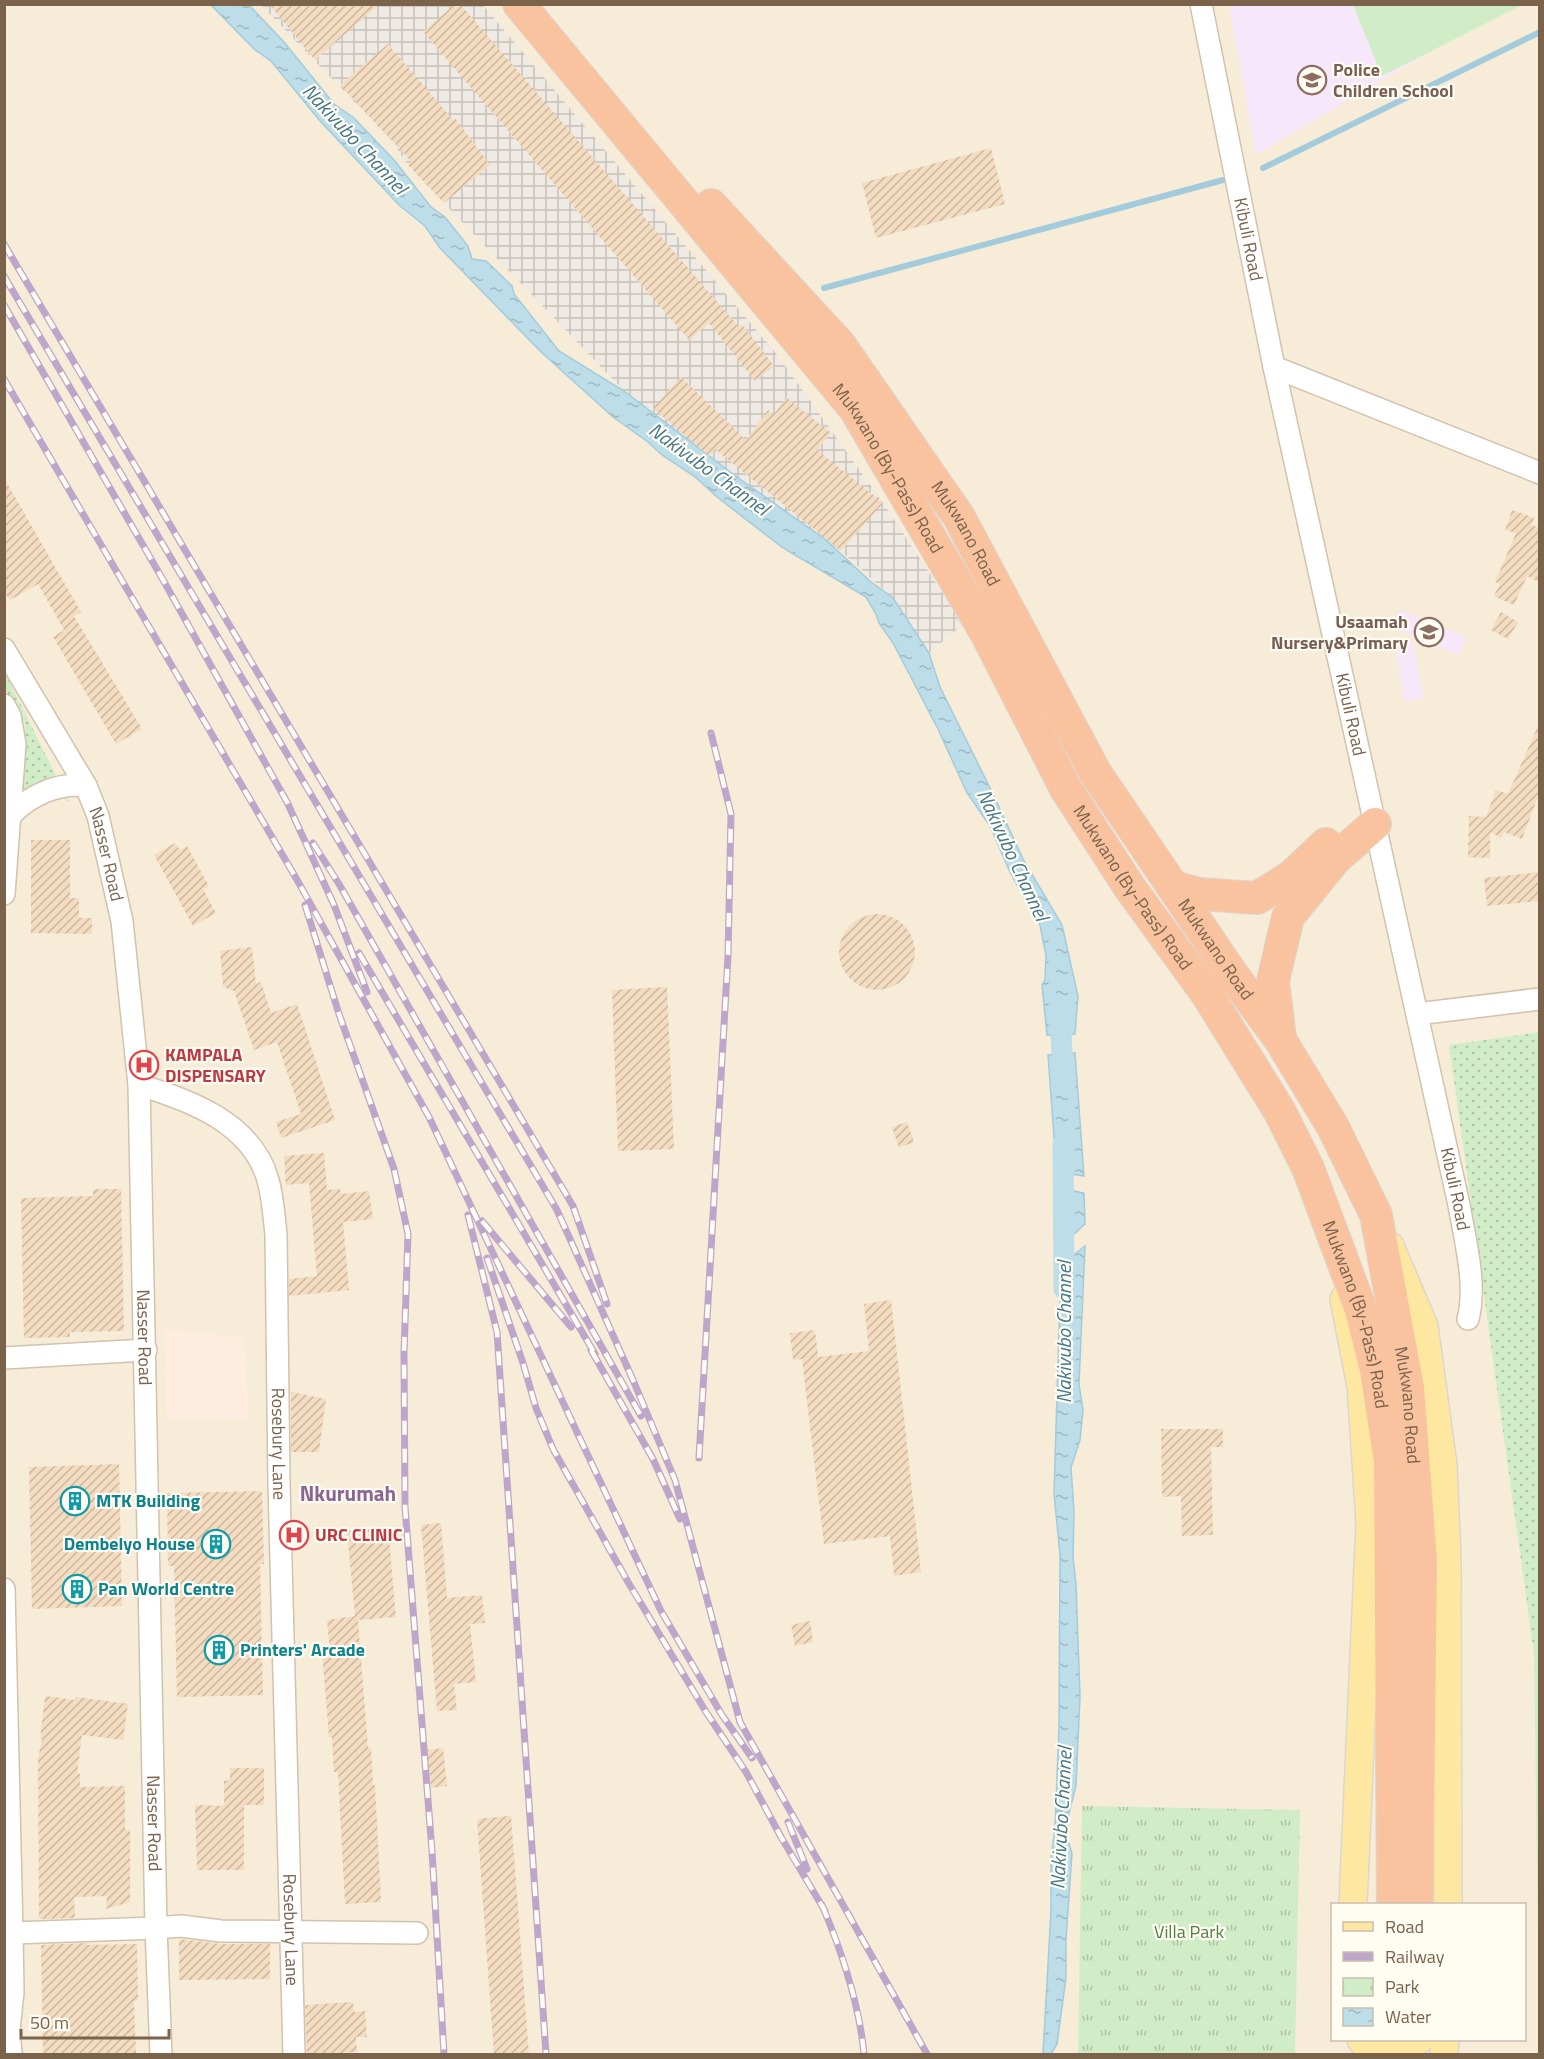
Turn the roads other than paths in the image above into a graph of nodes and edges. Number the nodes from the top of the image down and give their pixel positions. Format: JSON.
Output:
{"nodes":[{"id":1,"x":519,"y":4,"type":"edge"},
{"id":2,"x":1201,"y":4,"type":"edge"},
{"id":3,"x":634,"y":142,"type":"junction"},
{"id":4,"x":1274,"y":367,"type":"junction"},
{"id":5,"x":1539,"y":473,"type":"edge"},
{"id":6,"x":4,"y":649,"type":"edge"},
{"id":7,"x":4,"y":705,"type":"edge"},
{"id":8,"x":86,"y":786,"type":"junction"},
{"id":9,"x":1372,"y":813,"type":"junction"},
{"id":10,"x":10,"y":815,"type":"junction"},
{"id":11,"x":1173,"y":887,"type":"junction"},
{"id":12,"x":4,"y":894,"type":"edge"},
{"id":13,"x":1539,"y":999,"type":"edge"},
{"id":14,"x":1417,"y":1014,"type":"junction"},
{"id":15,"x":1281,"y":1041,"type":"junction"},
{"id":16,"x":139,"y":1085,"type":"junction"},
{"id":17,"x":1376,"y":1215,"type":"junction"},
{"id":18,"x":1331,"y":1229,"type":"junction"},
{"id":19,"x":1468,"y":1319,"type":"dead end"},
{"id":20,"x":146,"y":1350,"type":"junction"},
{"id":21,"x":4,"y":1358,"type":"edge"},
{"id":22,"x":4,"y":1589,"type":"edge"},
{"id":23,"x":1353,"y":1903,"type":"edge"},
{"id":24,"x":1393,"y":1903,"type":"edge"},
{"id":25,"x":1417,"y":1903,"type":"edge"},
{"id":26,"x":1448,"y":1903,"type":"edge"},
{"id":27,"x":156,"y":1928,"type":"junction"},
{"id":28,"x":290,"y":1932,"type":"junction"},
{"id":29,"x":12,"y":1933,"type":"junction"},
{"id":30,"x":417,"y":1933,"type":"dead end"},
{"id":31,"x":9,"y":1991,"type":"edge"},
{"id":32,"x":7,"y":2029,"type":"edge"},
{"id":33,"x":1362,"y":2041,"type":"edge"},
{"id":34,"x":1418,"y":2041,"type":"edge"},
{"id":35,"x":11,"y":2055,"type":"edge"},
{"id":36,"x":161,"y":2055,"type":"edge"},
{"id":37,"x":294,"y":2055,"type":"edge"}],
"edges":[{"from":1,"to":3,"type":"highway","name":"Mukwano (By-Pass) Road"},
{"from":2,"to":4,"type":"street","name":"Kibuli Road"},
{"from":3,"to":11,"type":"highway","name":"Mukwano Road"},
{"from":3,"to":18,"type":"highway","name":"Mukwano (By-Pass) Road"},
{"from":4,"to":5,"type":"street"},
{"from":4,"to":9,"type":"street","name":"Kibuli Road"},
{"from":6,"to":8,"type":"street","name":"Nasser Road"},
{"from":7,"to":10,"type":"street"},
{"from":8,"to":10,"type":"street"},
{"from":8,"to":16,"type":"street","name":"Nasser Road"},
{"from":9,"to":11,"type":"highway"},
{"from":9,"to":14,"type":"street","name":"Kibuli Road"},
{"from":9,"to":15,"type":"highway"},
{"from":10,"to":12,"type":"street"},
{"from":11,"to":15,"type":"highway","name":"Mukwano Road"},
{"from":13,"to":14,"type":"street"},
{"from":14,"to":19,"type":"street","name":"Kibuli Road"},
{"from":15,"to":17,"type":"highway","name":"Mukwano Road"},
{"from":16,"to":20,"type":"street","name":"Nasser Road"},
{"from":16,"to":28,"type":"street","name":"Rosebury Lane"},
{"from":17,"to":25,"type":"highway","name":"Mukwano Road"},
{"from":17,"to":26,"type":"main road"},
{"from":18,"to":23,"type":"main road"},
{"from":18,"to":24,"type":"highway","name":"Mukwano (By-Pass) Road"},
{"from":20,"to":21,"type":"street"},
{"from":20,"to":27,"type":"street","name":"Nasser Road"},
{"from":22,"to":29,"type":"street"},
{"from":27,"to":28,"type":"street"},
{"from":27,"to":29,"type":"street"},
{"from":27,"to":36,"type":"street","name":"Nasser Road"},
{"from":28,"to":30,"type":"street"},
{"from":28,"to":37,"type":"street","name":"Rosebury Lane"},
{"from":29,"to":31,"type":"street"},
{"from":31,"to":32,"type":"street"},
{"from":32,"to":35,"type":"street"},
{"from":33,"to":34,"type":"main road"}]}
